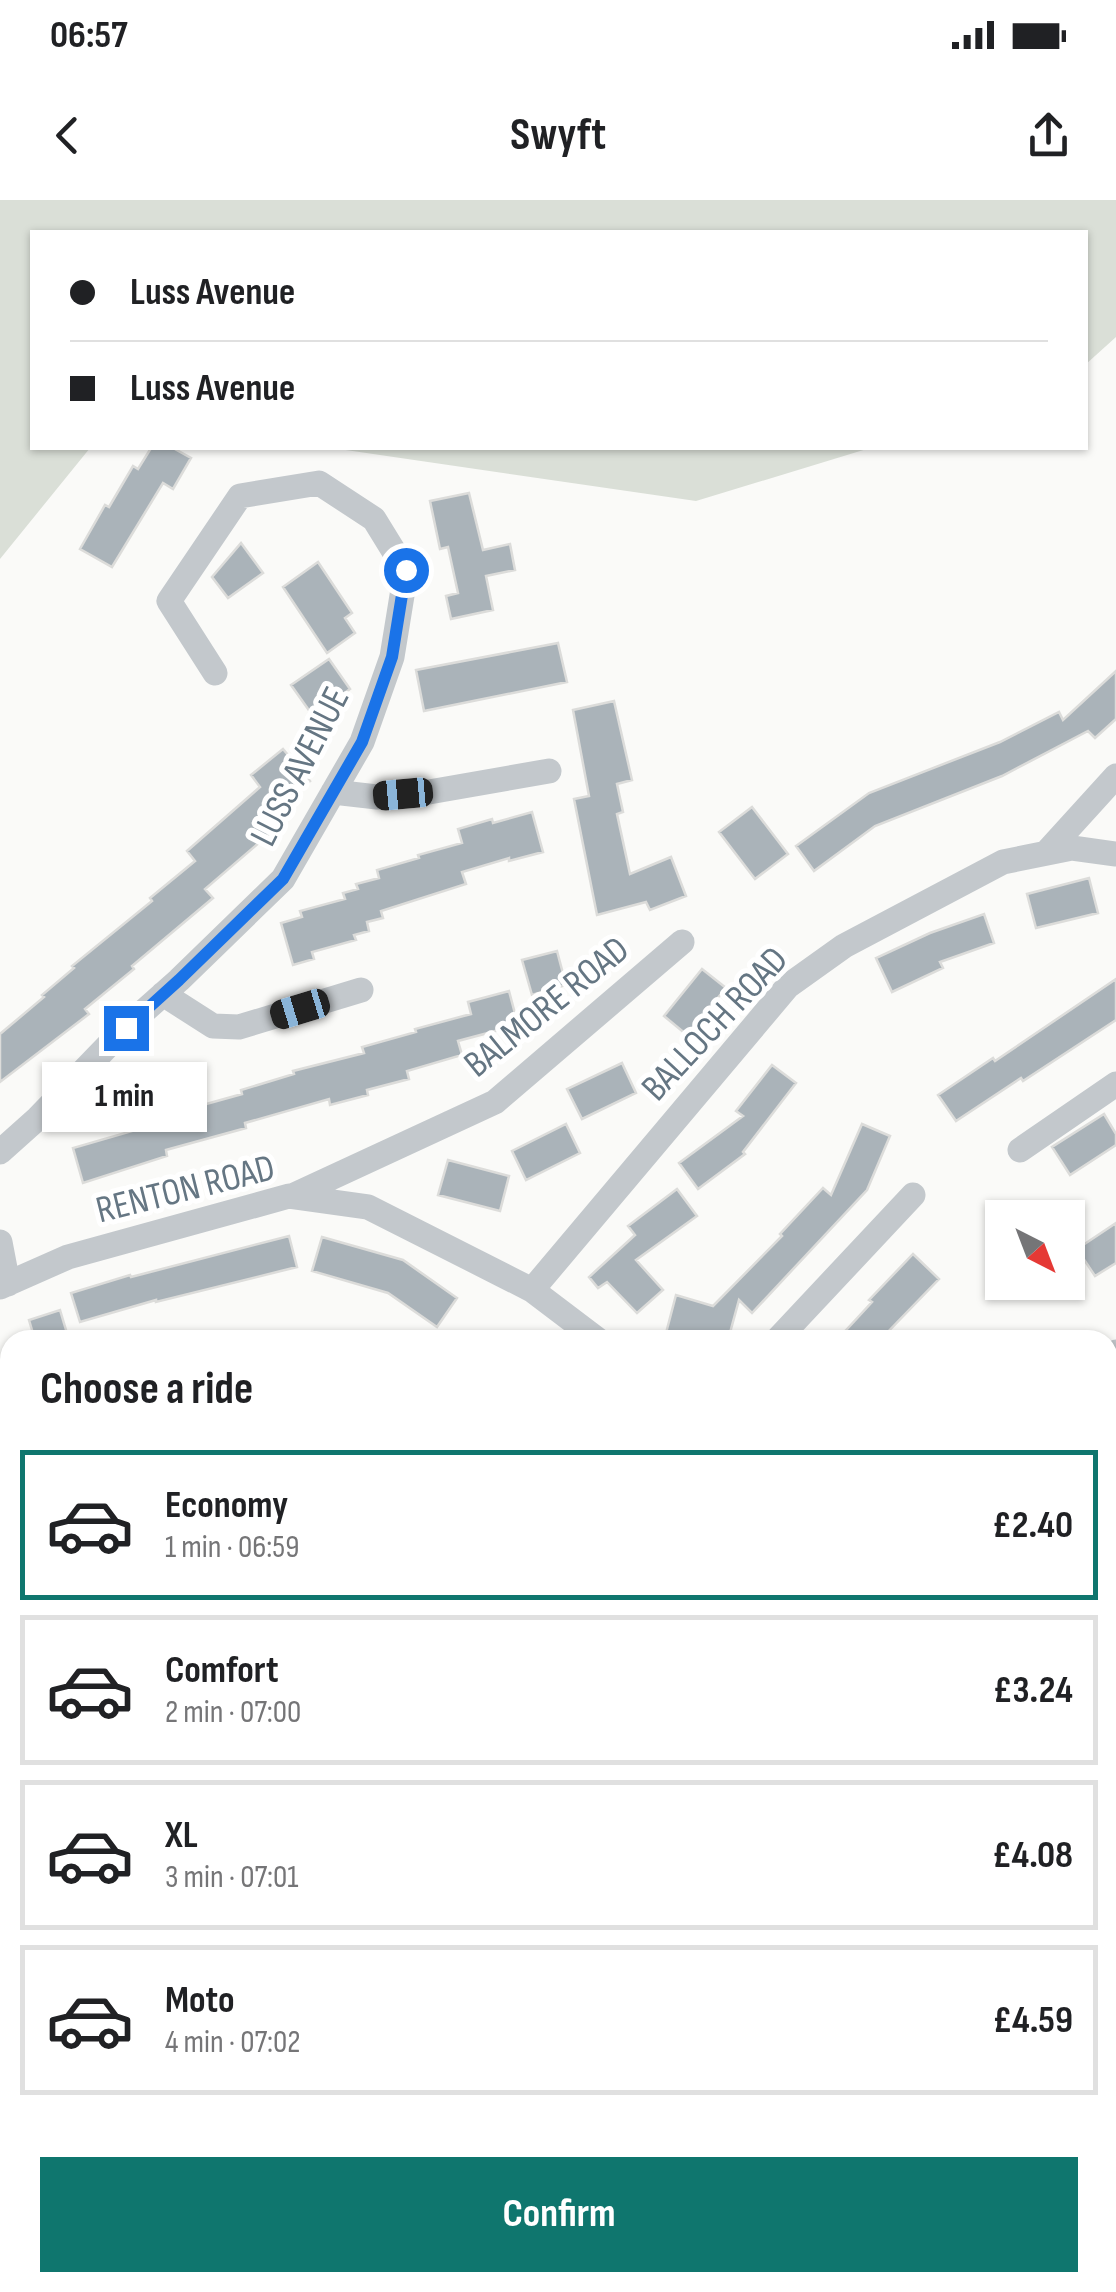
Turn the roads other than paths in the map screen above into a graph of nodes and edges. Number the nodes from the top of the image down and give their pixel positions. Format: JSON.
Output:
{"nodes":[{"id":1,"x":215,"y":673,"type":"dead end"},
{"id":2,"x":549,"y":771,"type":"dead end"},
{"id":3,"x":1116,"y":776,"type":"edge"},
{"id":4,"x":333,"y":792,"type":"junction"},
{"id":5,"x":1046,"y":854,"type":"junction"},
{"id":6,"x":1116,"y":854,"type":"edge"},
{"id":7,"x":682,"y":942,"type":"dead end"},
{"id":8,"x":360,"y":990,"type":"dead end"},
{"id":9,"x":163,"y":994,"type":"junction"},
{"id":10,"x":1116,"y":1084,"type":"edge"},
{"id":11,"x":1020,"y":1150,"type":"dead end"},
{"id":12,"x":0,"y":1152,"type":"edge"},
{"id":13,"x":912,"y":1195,"type":"dead end"},
{"id":14,"x":290,"y":1196,"type":"junction"},
{"id":15,"x":0,"y":1242,"type":"edge"},
{"id":16,"x":4,"y":1285,"type":"edge"},
{"id":17,"x":532,"y":1290,"type":"junction"},
{"id":18,"x":585,"y":1330,"type":"edge"},
{"id":19,"x":786,"y":1330,"type":"edge"}],
"edges":[{"from":1,"to":4,"type":"street","name":"LUSS AVENUE"},
{"from":2,"to":4,"type":"street"},
{"from":3,"to":5,"type":"street"},
{"from":4,"to":9,"type":"street","name":"LUSS AVENUE"},
{"from":5,"to":6,"type":"street","name":"BALLOCH ROAD"},
{"from":5,"to":17,"type":"street","name":"BALLOCH ROAD"},
{"from":7,"to":14,"type":"street","name":"BALMORE ROAD"},
{"from":8,"to":9,"type":"street"},
{"from":9,"to":12,"type":"street","name":"LUSS AVENUE"},
{"from":10,"to":11,"type":"street"},
{"from":13,"to":19,"type":"street"},
{"from":14,"to":16,"type":"street","name":"RENTON ROAD"},
{"from":14,"to":17,"type":"street","name":"RENTON ROAD"},
{"from":15,"to":16,"type":"street"},
{"from":17,"to":18,"type":"street","name":"RENTON ROAD"}]}
